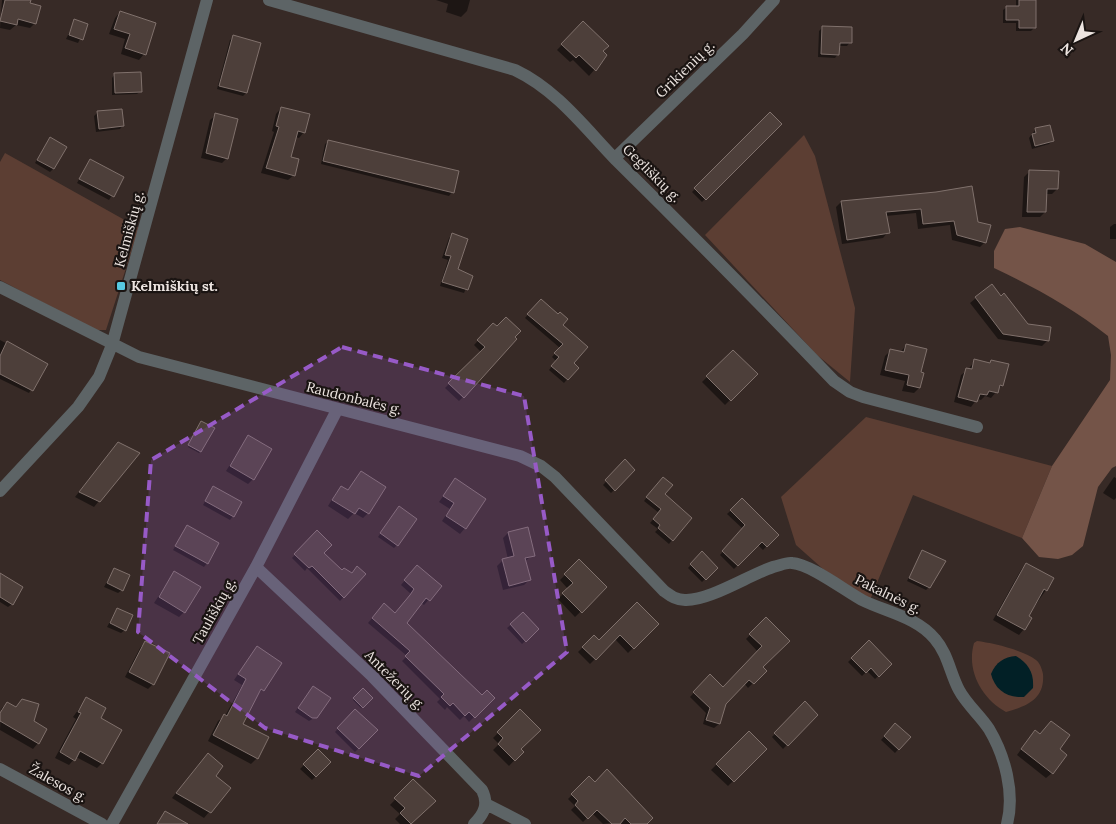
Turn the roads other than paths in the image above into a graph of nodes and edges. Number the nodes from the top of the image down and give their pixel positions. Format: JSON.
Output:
{"nodes":[{"id":1,"x":207,"y":0,"type":"edge"},
{"id":2,"x":270,"y":0,"type":"edge"},
{"id":3,"x":774,"y":0,"type":"edge"},
{"id":4,"x":615,"y":158,"type":"junction"},
{"id":5,"x":0,"y":287,"type":"edge"},
{"id":6,"x":112,"y":345,"type":"junction"},
{"id":7,"x":336,"y":410,"type":"junction"},
{"id":8,"x":977,"y":427,"type":"dead end"},
{"id":9,"x":0,"y":491,"type":"edge"},
{"id":10,"x":256,"y":567,"type":"junction"},
{"id":11,"x":664,"y":591,"type":"joint"},
{"id":12,"x":0,"y":768,"type":"edge"},
{"id":13,"x":486,"y":804,"type":"junction"},
{"id":14,"x":102,"y":824,"type":"edge"},
{"id":15,"x":112,"y":824,"type":"edge"},
{"id":16,"x":474,"y":824,"type":"edge"},
{"id":17,"x":525,"y":824,"type":"edge"},
{"id":18,"x":1007,"y":824,"type":"edge"}],
"edges":[{"from":1,"to":6,"type":"street","name":"Kelmiškių g."},
{"from":2,"to":4,"type":"street","name":"Gegliškių g."},
{"from":3,"to":4,"type":"street","name":"Grikienių g."},
{"from":4,"to":8,"type":"street","name":"Gegliškių g."},
{"from":5,"to":6,"type":"street","name":"Raudonbalės g."},
{"from":6,"to":7,"type":"street","name":"Raudonbalės g."},
{"from":6,"to":9,"type":"street","name":"Kelmiškių g."},
{"from":7,"to":10,"type":"street","name":"Tauliškių g."},
{"from":7,"to":11,"type":"street","name":"Raudonbalės g."},
{"from":10,"to":13,"type":"street","name":"Antežerių g."},
{"from":10,"to":15,"type":"street","name":"Tauliškių g."},
{"from":11,"to":18,"type":"street","name":"Pakalnės g."},
{"from":12,"to":14,"type":"street","name":"Žalesos g."},
{"from":13,"to":16,"type":"street"},
{"from":13,"to":17,"type":"street"}]}
